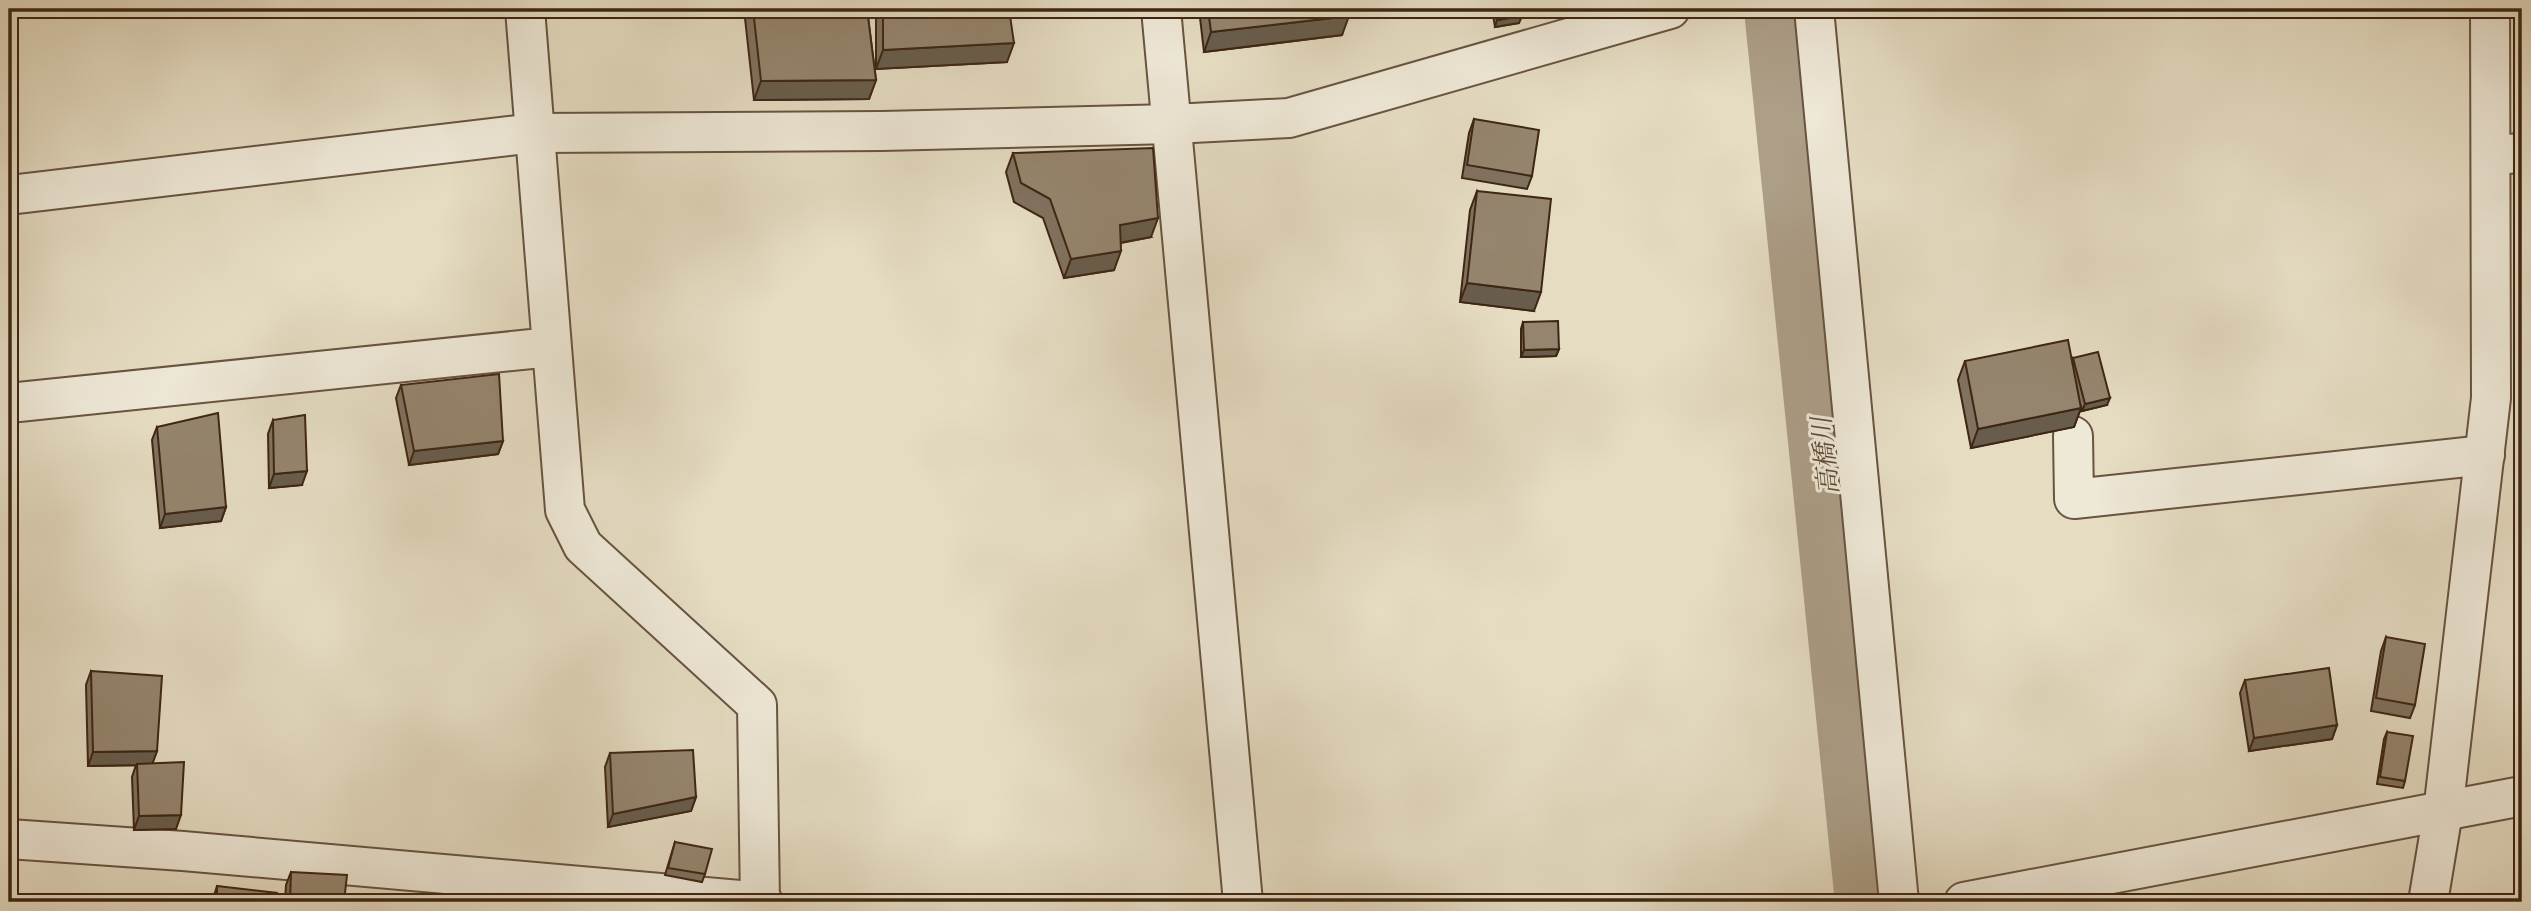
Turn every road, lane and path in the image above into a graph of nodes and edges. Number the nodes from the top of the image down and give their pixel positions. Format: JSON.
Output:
{"nodes":[{"id":1,"x":525,"y":9,"type":"edge"},
{"id":2,"x":1161,"y":9,"type":"edge"},
{"id":3,"x":1670,"y":9,"type":"edge"},
{"id":4,"x":1814,"y":9,"type":"edge"},
{"id":5,"x":2490,"y":9,"type":"edge"},
{"id":6,"x":1173,"y":124,"type":"junction"},
{"id":7,"x":535,"y":133,"type":"junction"},
{"id":8,"x":2506,"y":154,"type":"edge"},
{"id":9,"x":9,"y":195,"type":"edge"},
{"id":10,"x":551,"y":347,"type":"junction"},
{"id":11,"x":9,"y":403,"type":"edge"},
{"id":12,"x":2073,"y":436,"type":"edge"},
{"id":13,"x":2485,"y":455,"type":"junction"},
{"id":14,"x":2522,"y":796,"type":"edge"},
{"id":15,"x":2443,"y":812,"type":"junction"},
{"id":16,"x":9,"y":839,"type":"edge"},
{"id":17,"x":761,"y":902,"type":"edge"},
{"id":18,"x":1243,"y":902,"type":"edge"},
{"id":19,"x":1899,"y":902,"type":"edge"},
{"id":20,"x":1964,"y":902,"type":"edge"},
{"id":21,"x":2428,"y":902,"type":"edge"}],
"edges":[{"from":1,"to":7,"type":"street"},
{"from":2,"to":6,"type":"street"},
{"from":3,"to":6,"type":"street"},
{"from":4,"to":19,"type":"street"},
{"from":5,"to":8,"type":"street"},
{"from":6,"to":7,"type":"street"},
{"from":6,"to":18,"type":"street"},
{"from":7,"to":9,"type":"street"},
{"from":7,"to":10,"type":"street"},
{"from":8,"to":13,"type":"street"},
{"from":10,"to":11,"type":"street"},
{"from":10,"to":17,"type":"street"},
{"from":12,"to":13,"type":"street"},
{"from":13,"to":15,"type":"street"},
{"from":14,"to":15,"type":"street"},
{"from":15,"to":20,"type":"street"},
{"from":15,"to":21,"type":"street"},
{"from":16,"to":17,"type":"street"}]}
